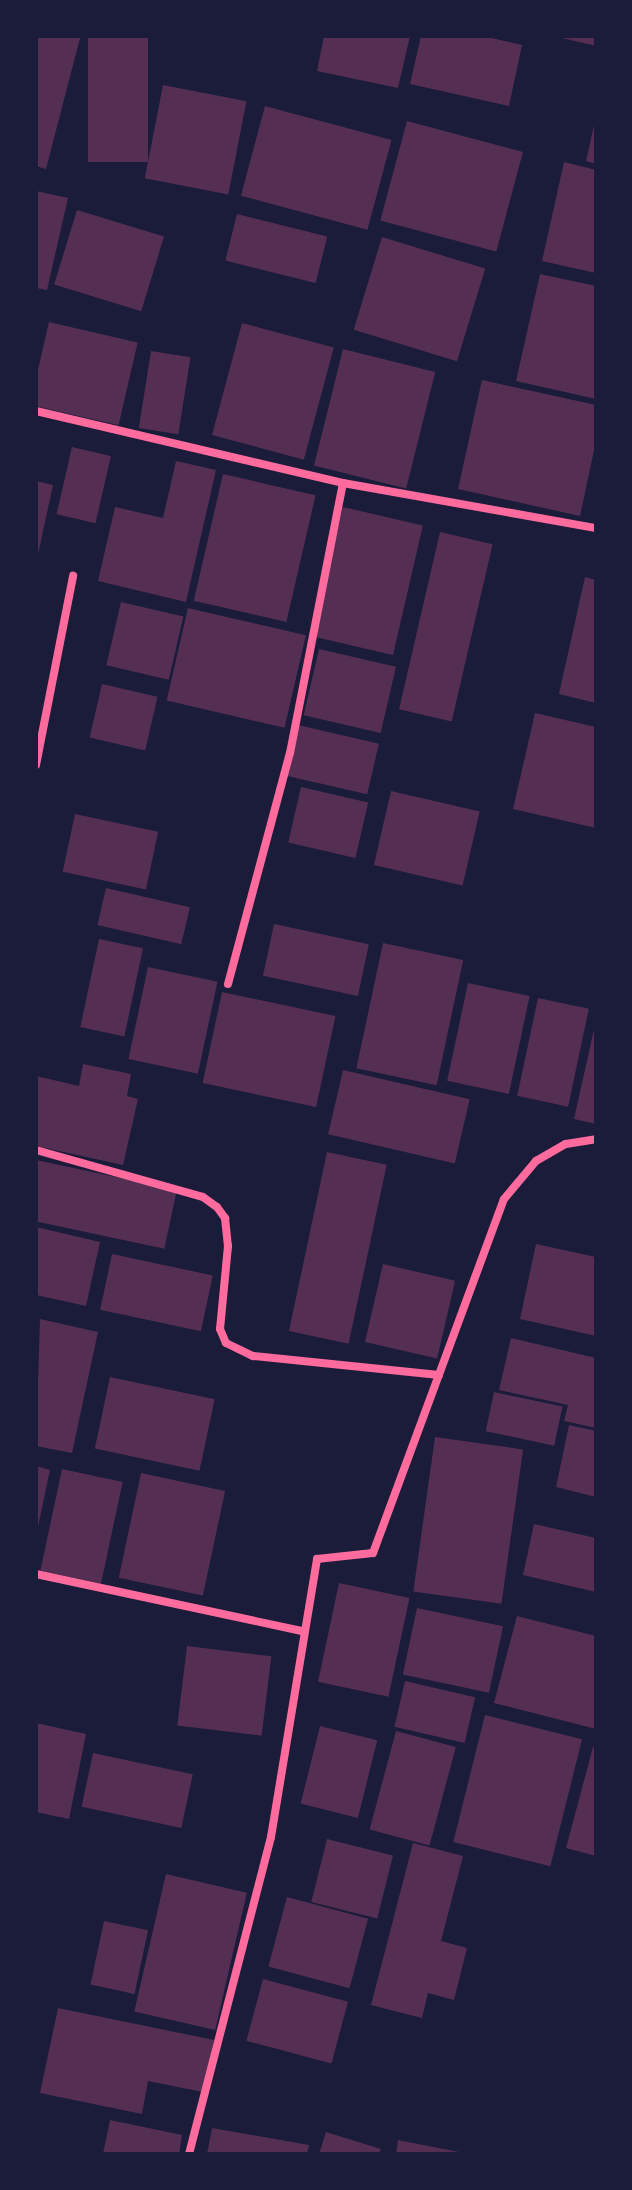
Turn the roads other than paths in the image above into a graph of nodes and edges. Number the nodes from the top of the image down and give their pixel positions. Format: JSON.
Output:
{"nodes":[{"id":1,"x":36,"y":411,"type":"edge"},
{"id":2,"x":343,"y":483,"type":"junction"},
{"id":3,"x":596,"y":528,"type":"edge"},
{"id":4,"x":73,"y":576,"type":"dead end"},
{"id":5,"x":36,"y":765,"type":"edge"},
{"id":6,"x":228,"y":984,"type":"dead end"},
{"id":7,"x":596,"y":1139,"type":"edge"},
{"id":8,"x":36,"y":1150,"type":"edge"},
{"id":9,"x":439,"y":1375,"type":"junction"},
{"id":10,"x":36,"y":1574,"type":"edge"},
{"id":11,"x":303,"y":1631,"type":"junction"},
{"id":12,"x":189,"y":2154,"type":"edge"}],
"edges":[{"from":1,"to":2,"type":"street"},
{"from":2,"to":3,"type":"street"},
{"from":2,"to":6,"type":"street"},
{"from":4,"to":5,"type":"street"},
{"from":7,"to":9,"type":"street"},
{"from":8,"to":9,"type":"street"},
{"from":9,"to":11,"type":"street"},
{"from":10,"to":11,"type":"street"},
{"from":11,"to":12,"type":"street"}]}
